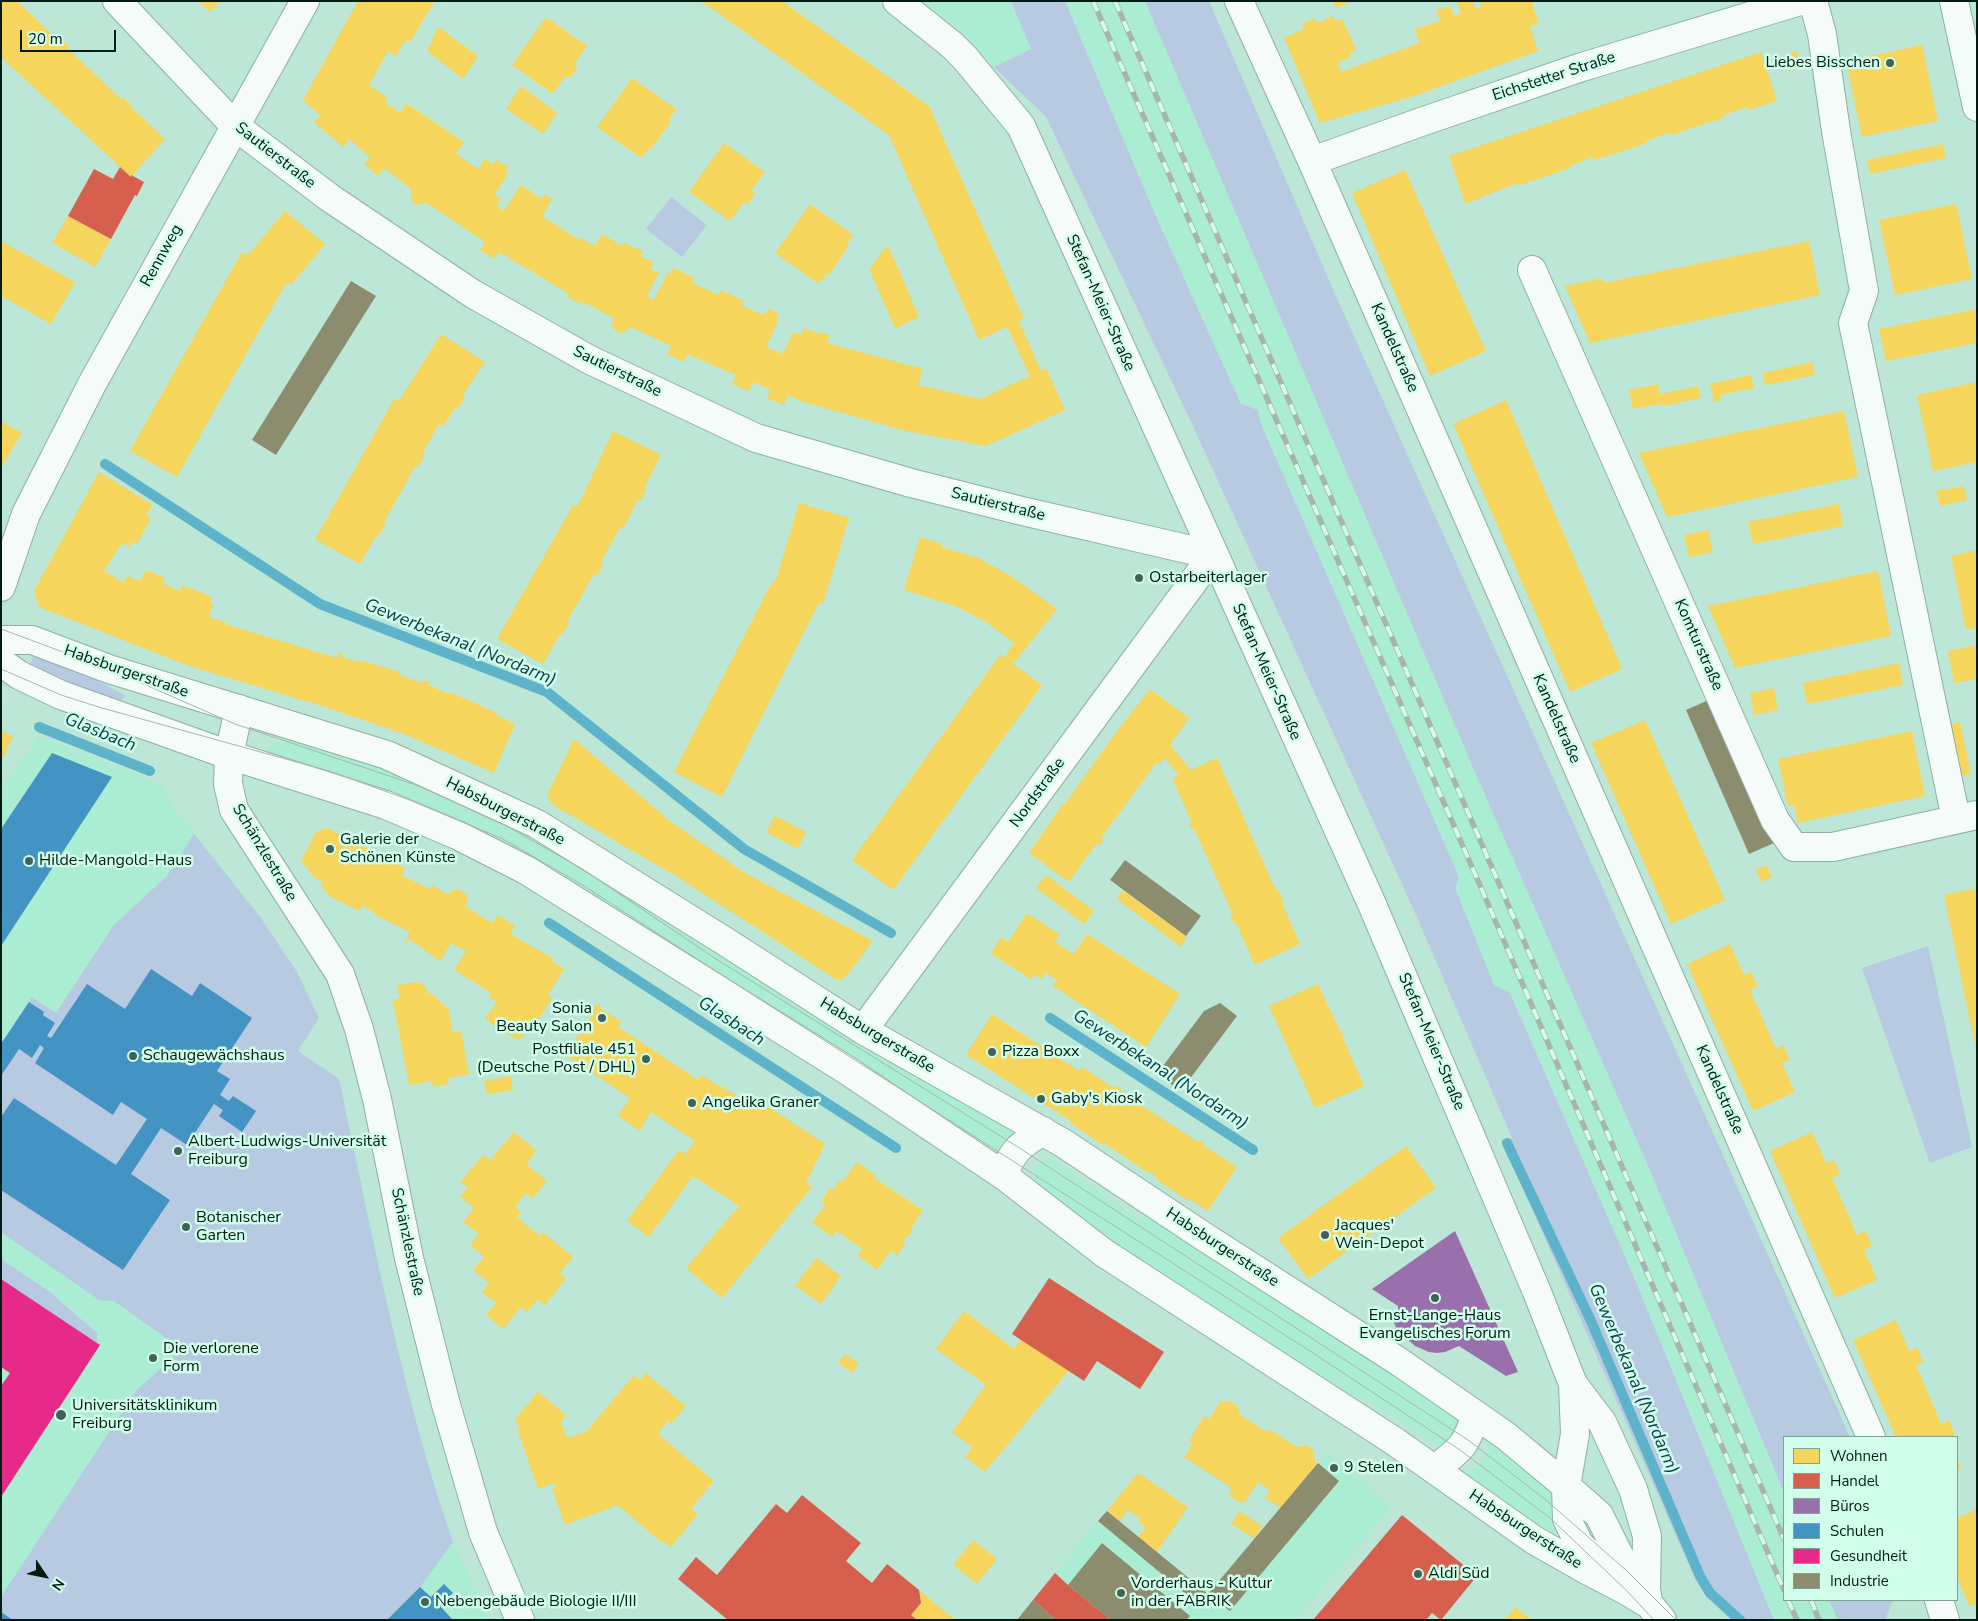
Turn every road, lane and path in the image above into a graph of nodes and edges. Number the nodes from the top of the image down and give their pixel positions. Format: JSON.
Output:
{"nodes":[{"id":1,"x":117,"y":1,"type":"edge"},
{"id":2,"x":305,"y":1,"type":"edge"},
{"id":3,"x":897,"y":1,"type":"edge"},
{"id":4,"x":1239,"y":1,"type":"edge"},
{"id":5,"x":1800,"y":1,"type":"edge"},
{"id":6,"x":1813,"y":1,"type":"edge"},
{"id":7,"x":1954,"y":1,"type":"edge"},
{"id":8,"x":1977,"y":107,"type":"edge"},
{"id":9,"x":235,"y":126,"type":"junction"},
{"id":10,"x":1312,"y":161,"type":"junction"},
{"id":11,"x":1532,"y":270,"type":"dead end"},
{"id":12,"x":26,"y":514,"type":"junction"},
{"id":13,"x":1,"y":546,"type":"edge"},
{"id":14,"x":1213,"y":555,"type":"junction"},
{"id":15,"x":1,"y":587,"type":"edge"},
{"id":16,"x":1,"y":640,"type":"edge"},
{"id":17,"x":1,"y":662,"type":"edge"},
{"id":18,"x":239,"y":709,"type":"junction"},
{"id":19,"x":229,"y":755,"type":"junction"},
{"id":20,"x":1966,"y":817,"type":"edge"},
{"id":21,"x":863,"y":1030,"type":"junction"},
{"id":22,"x":1043,"y":1131,"type":"junction"},
{"id":23,"x":1003,"y":1175,"type":"junction"},
{"id":24,"x":1572,"y":1384,"type":"junction"},
{"id":25,"x":1476,"y":1414,"type":"junction"},
{"id":26,"x":1871,"y":1436,"type":"edge"},
{"id":27,"x":1435,"y":1469,"type":"junction"},
{"id":28,"x":1566,"y":1486,"type":"junction"},
{"id":29,"x":1939,"y":1601,"type":"edge"},
{"id":30,"x":1646,"y":1605,"type":"edge"},
{"id":31,"x":520,"y":1620,"type":"edge"},
{"id":32,"x":1945,"y":1620,"type":"edge"}],
"edges":[{"from":1,"to":9,"type":"street","name":"Sautierstraße"},
{"from":2,"to":9,"type":"street","name":"Rennweg"},
{"from":3,"to":14,"type":"street","name":"Stefan-Meier-Straße"},
{"from":4,"to":10,"type":"street","name":"Kandelstraße"},
{"from":5,"to":10,"type":"street","name":"Eichstetter Straße"},
{"from":6,"to":20,"type":"street"},
{"from":7,"to":8,"type":"street"},
{"from":9,"to":12,"type":"street","name":"Rennweg"},
{"from":9,"to":14,"type":"street","name":"Sautierstraße"},
{"from":10,"to":26,"type":"street","name":"Kandelstraße"},
{"from":11,"to":20,"type":"street","name":"Komturstraße"},
{"from":12,"to":13,"type":"street","name":"Rennweg"},
{"from":12,"to":15,"type":"street","name":"Rennweg"},
{"from":14,"to":21,"type":"street","name":"Nordstraße"},
{"from":14,"to":24,"type":"street","name":"Stefan-Meier-Straße"},
{"from":16,"to":18,"type":"street","name":"Habsburgerstraße"},
{"from":17,"to":19,"type":"street","name":"Habsburgerstraße"},
{"from":18,"to":19,"type":"street","name":"Schänzlestraße"},
{"from":18,"to":21,"type":"street","name":"Habsburgerstraße"},
{"from":19,"to":23,"type":"street","name":"Habsburgerstraße"},
{"from":19,"to":31,"type":"street","name":"Schänzlestraße"},
{"from":21,"to":22,"type":"street","name":"Habsburgerstraße"},
{"from":22,"to":23,"type":"street"},
{"from":22,"to":25,"type":"street","name":"Habsburgerstraße"},
{"from":23,"to":27,"type":"street","name":"Habsburgerstraße"},
{"from":24,"to":28,"type":"street","name":"Stefan-Meier-Straße"},
{"from":24,"to":30,"type":"street","name":"Stefan-Meier-Straße"},
{"from":25,"to":27,"type":"street"},
{"from":25,"to":28,"type":"street","name":"Habsburgerstraße"},
{"from":27,"to":30,"type":"street","name":"Habsburgerstraße"},
{"from":28,"to":30,"type":"street","name":"Stefan-Meier-Straße"},
{"from":29,"to":32,"type":"street"}]}
